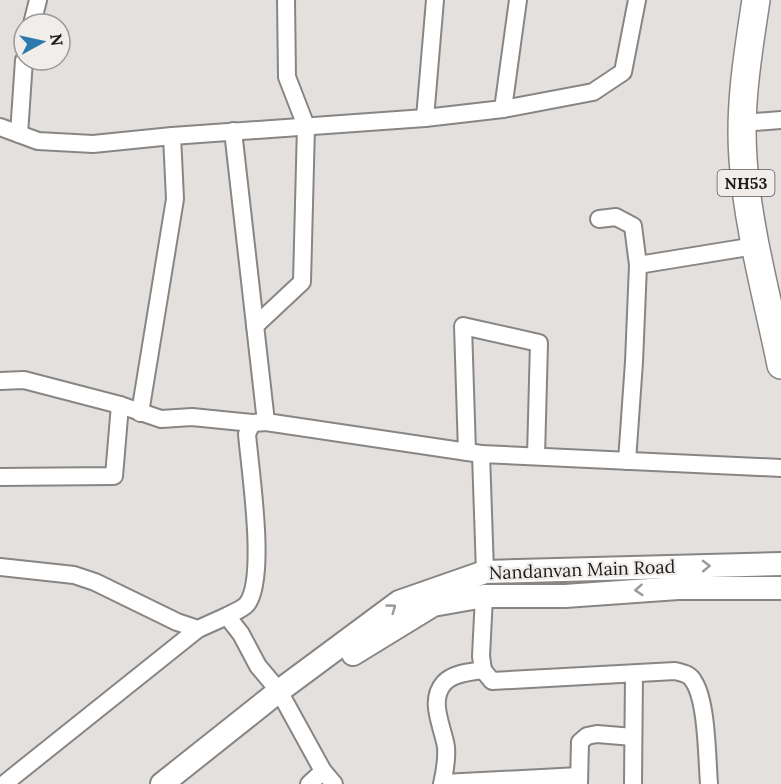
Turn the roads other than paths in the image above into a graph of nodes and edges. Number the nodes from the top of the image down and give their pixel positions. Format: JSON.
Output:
{"nodes":[{"id":1,"x":286,"y":0,"type":"edge"},
{"id":2,"x":435,"y":0,"type":"edge"},
{"id":3,"x":518,"y":0,"type":"edge"},
{"id":4,"x":637,"y":0,"type":"edge"},
{"id":5,"x":756,"y":0,"type":"edge"},
{"id":6,"x":23,"y":72,"type":"edge"},
{"id":7,"x":503,"y":109,"type":"junction"},
{"id":8,"x":425,"y":118,"type":"junction"},
{"id":9,"x":781,"y":120,"type":"edge"},
{"id":10,"x":743,"y":123,"type":"junction"},
{"id":11,"x":306,"y":126,"type":"junction"},
{"id":12,"x":0,"y":127,"type":"edge"},
{"id":13,"x":233,"y":131,"type":"junction"},
{"id":14,"x":19,"y":134,"type":"junction"},
{"id":15,"x":172,"y":136,"type":"junction"},
{"id":16,"x":599,"y":219,"type":"dead end"},
{"id":17,"x":755,"y":246,"type":"junction"},
{"id":18,"x":638,"y":265,"type":"junction"},
{"id":19,"x":255,"y":326,"type":"junction"},
{"id":20,"x":781,"y":364,"type":"edge"},
{"id":21,"x":0,"y":381,"type":"edge"},
{"id":22,"x":120,"y":405,"type":"junction"},
{"id":23,"x":140,"y":413,"type":"junction"},
{"id":24,"x":259,"y":423,"type":"junction"},
{"id":25,"x":474,"y":453,"type":"junction"},
{"id":26,"x":536,"y":456,"type":"junction"},
{"id":27,"x":627,"y":461,"type":"junction"},
{"id":28,"x":781,"y":468,"type":"edge"},
{"id":29,"x":0,"y":477,"type":"edge"},
{"id":30,"x":781,"y":564,"type":"edge"},
{"id":31,"x":0,"y":567,"type":"edge"},
{"id":32,"x":485,"y":572,"type":"junction"},
{"id":33,"x":781,"y":588,"type":"edge"},
{"id":34,"x":484,"y":596,"type":"junction"},
{"id":35,"x":227,"y":616,"type":"junction"},
{"id":36,"x":198,"y":629,"type":"junction"},
{"id":37,"x":483,"y":670,"type":"junction"},
{"id":38,"x":634,"y":674,"type":"junction"},
{"id":39,"x":283,"y":697,"type":"junction"},
{"id":40,"x":633,"y":737,"type":"junction"},
{"id":41,"x":328,"y":778,"type":"edge"},
{"id":42,"x":579,"y":780,"type":"edge"},
{"id":43,"x":443,"y":783,"type":"edge"},
{"id":44,"x":4,"y":784,"type":"edge"},
{"id":45,"x":162,"y":784,"type":"edge"},
{"id":46,"x":187,"y":784,"type":"edge"},
{"id":47,"x":309,"y":784,"type":"edge"},
{"id":48,"x":633,"y":784,"type":"edge"},
{"id":49,"x":709,"y":784,"type":"edge"}],
"edges":[{"from":1,"to":11,"type":"street"},
{"from":2,"to":8,"type":"street"},
{"from":3,"to":7,"type":"street"},
{"from":4,"to":7,"type":"street"},
{"from":5,"to":10,"type":"highway","number":"NH53"},
{"from":6,"to":14,"type":"street"},
{"from":7,"to":8,"type":"street"},
{"from":8,"to":11,"type":"street"},
{"from":9,"to":10,"type":"street"},
{"from":10,"to":17,"type":"highway","number":"NH53"},
{"from":11,"to":13,"type":"street"},
{"from":11,"to":19,"type":"street"},
{"from":12,"to":14,"type":"street"},
{"from":13,"to":15,"type":"street"},
{"from":13,"to":19,"type":"street"},
{"from":14,"to":15,"type":"street"},
{"from":15,"to":23,"type":"street"},
{"from":16,"to":18,"type":"street"},
{"from":17,"to":18,"type":"street"},
{"from":17,"to":20,"type":"highway","number":"NH53"},
{"from":18,"to":27,"type":"street"},
{"from":19,"to":24,"type":"street"},
{"from":21,"to":22,"type":"street"},
{"from":22,"to":23,"type":"street"},
{"from":22,"to":29,"type":"street"},
{"from":23,"to":24,"type":"street"},
{"from":24,"to":25,"type":"street"},
{"from":24,"to":35,"type":"street"},
{"from":25,"to":26,"type":"street"},
{"from":25,"to":26,"type":"street"},
{"from":25,"to":32,"type":"street"},
{"from":26,"to":27,"type":"street"},
{"from":27,"to":28,"type":"street"},
{"from":32,"to":30,"type":"main road","name":"Nandanvan Main Road","one_way":true},
{"from":31,"to":36,"type":"street"},
{"from":39,"to":32,"type":"main road","name":"Nandanvan Main Road","one_way":true},
{"from":33,"to":34,"type":"main road","one_way":true},
{"from":34,"to":37,"type":"street"},
{"from":34,"to":39,"type":"main road"},
{"from":35,"to":36,"type":"street"},
{"from":35,"to":39,"type":"street"},
{"from":36,"to":44,"type":"street"},
{"from":37,"to":38,"type":"street"},
{"from":37,"to":43,"type":"street"},
{"from":38,"to":40,"type":"street"},
{"from":38,"to":49,"type":"street"},
{"from":39,"to":41,"type":"street"},
{"from":39,"to":45,"type":"main road","name":"Nandanvan Main Road"},
{"from":39,"to":46,"type":"main road"},
{"from":40,"to":42,"type":"street"},
{"from":40,"to":48,"type":"street"},
{"from":41,"to":47,"type":"street"},
{"from":42,"to":43,"type":"street"}]}
